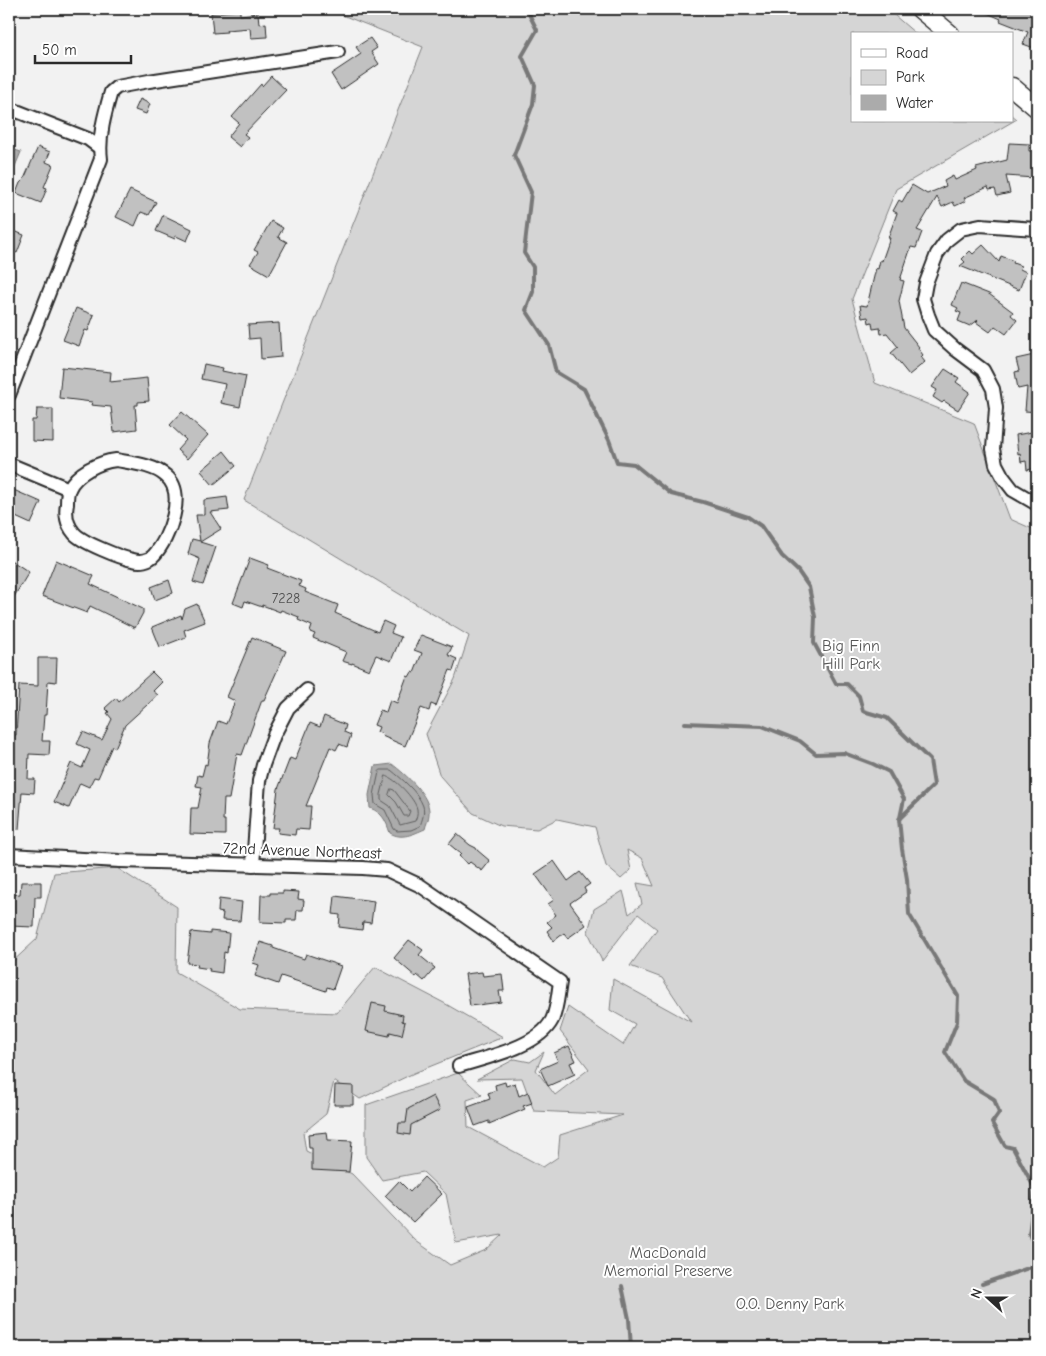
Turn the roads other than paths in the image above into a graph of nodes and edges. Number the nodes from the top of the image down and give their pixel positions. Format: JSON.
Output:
{"nodes":[{"id":1,"x":920,"y":9,"type":"edge"},
{"id":2,"x":948,"y":32,"type":"edge"},
{"id":3,"x":338,"y":52,"type":"dead end"},
{"id":4,"x":1014,"y":89,"type":"edge"},
{"id":5,"x":9,"y":108,"type":"edge"},
{"id":6,"x":1037,"y":108,"type":"edge"},
{"id":7,"x":100,"y":148,"type":"junction"},
{"id":8,"x":1036,"y":229,"type":"edge"},
{"id":9,"x":12,"y":378,"type":"edge"},
{"id":10,"x":9,"y":395,"type":"edge"},
{"id":11,"x":9,"y":464,"type":"edge"},
{"id":12,"x":69,"y":489,"type":"junction"},
{"id":13,"x":1037,"y":504,"type":"edge"},
{"id":14,"x":307,"y":690,"type":"dead end"},
{"id":15,"x":9,"y":855,"type":"edge"},
{"id":16,"x":252,"y":865,"type":"junction"},
{"id":17,"x":459,"y":1066,"type":"dead end"}],
"edges":[{"from":1,"to":2,"type":"main road"},
{"from":3,"to":7,"type":"street"},
{"from":4,"to":6,"type":"main road"},
{"from":5,"to":7,"type":"street"},
{"from":7,"to":9,"type":"street"},
{"from":8,"to":13,"type":"street"},
{"from":9,"to":10,"type":"street"},
{"from":11,"to":12,"type":"street"},
{"from":12,"to":12,"type":"street"},
{"from":14,"to":16,"type":"street"},
{"from":15,"to":16,"type":"street","name":"72nd Avenue Northeast"},
{"from":16,"to":17,"type":"street","name":"72nd Avenue Northeast"}]}
